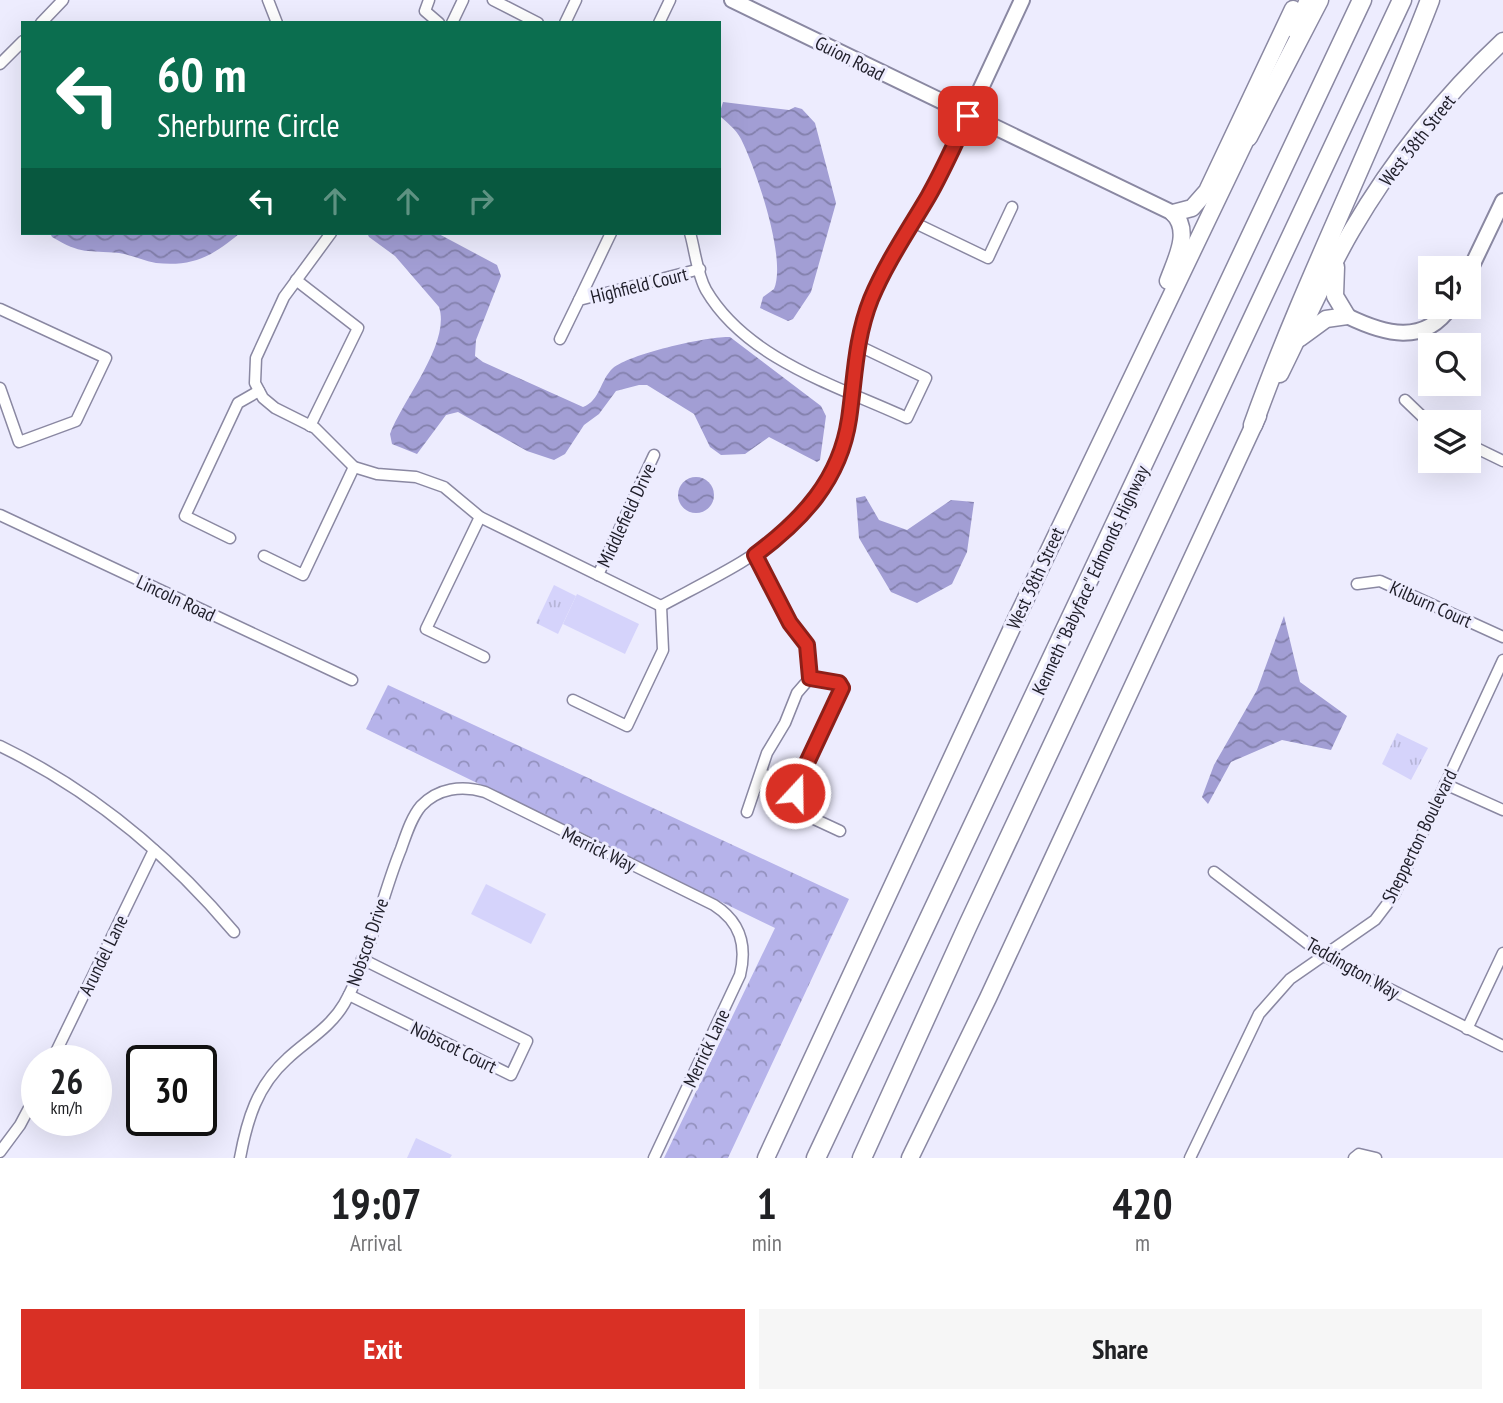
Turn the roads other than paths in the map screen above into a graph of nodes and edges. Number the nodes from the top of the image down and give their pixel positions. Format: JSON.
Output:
{"nodes":[{"id":1,"x":63,"y":0,"type":"edge"},
{"id":2,"x":268,"y":0,"type":"edge"},
{"id":3,"x":429,"y":0,"type":"edge"},
{"id":4,"x":463,"y":0,"type":"edge"},
{"id":5,"x":494,"y":0,"type":"edge"},
{"id":6,"x":576,"y":0,"type":"edge"},
{"id":7,"x":670,"y":0,"type":"edge"},
{"id":8,"x":732,"y":0,"type":"edge"},
{"id":9,"x":1022,"y":0,"type":"edge"},
{"id":10,"x":1297,"y":0,"type":"edge"},
{"id":11,"x":1308,"y":0,"type":"edge"},
{"id":12,"x":1320,"y":0,"type":"edge"},
{"id":13,"x":1362,"y":0,"type":"edge"},
{"id":14,"x":1402,"y":0,"type":"edge"},
{"id":15,"x":1430,"y":0,"type":"edge"},
{"id":16,"x":43,"y":21,"type":"edge"},
{"id":17,"x":276,"y":21,"type":"edge"},
{"id":18,"x":437,"y":21,"type":"edge"},
{"id":19,"x":453,"y":21,"type":"edge"},
{"id":20,"x":534,"y":21,"type":"edge"},
{"id":21,"x":566,"y":21,"type":"edge"},
{"id":22,"x":660,"y":21,"type":"edge"},
{"id":23,"x":1503,"y":41,"type":"edge"},
{"id":24,"x":21,"y":43,"type":"edge"},
{"id":25,"x":0,"y":64,"type":"edge"},
{"id":26,"x":968,"y":116,"type":"junction"},
{"id":27,"x":1248,"y":136,"type":"junction"},
{"id":28,"x":1503,"y":201,"type":"edge"},
{"id":29,"x":1012,"y":207,"type":"dead end"},
{"id":30,"x":1172,"y":214,"type":"junction"},
{"id":31,"x":913,"y":222,"type":"junction"},
{"id":32,"x":330,"y":235,"type":"edge"},
{"id":33,"x":610,"y":235,"type":"edge"},
{"id":34,"x":691,"y":235,"type":"edge"},
{"id":35,"x":1477,"y":256,"type":"edge"},
{"id":36,"x":1337,"y":258,"type":"junction"},
{"id":37,"x":700,"y":269,"type":"junction"},
{"id":38,"x":296,"y":281,"type":"junction"},
{"id":39,"x":579,"y":300,"type":"junction"},
{"id":40,"x":0,"y":309,"type":"edge"},
{"id":41,"x":1347,"y":316,"type":"junction"},
{"id":42,"x":1439,"y":319,"type":"edge"},
{"id":43,"x":1150,"y":337,"type":"junction"},
{"id":44,"x":560,"y":339,"type":"dead end"},
{"id":45,"x":1297,"y":341,"type":"junction"},
{"id":46,"x":857,"y":345,"type":"junction"},
{"id":47,"x":0,"y":388,"type":"edge"},
{"id":48,"x":258,"y":391,"type":"junction"},
{"id":49,"x":851,"y":392,"type":"junction"},
{"id":50,"x":1405,"y":400,"type":"dead end"},
{"id":51,"x":1418,"y":413,"type":"edge"},
{"id":52,"x":1253,"y":425,"type":"junction"},
{"id":53,"x":310,"y":426,"type":"junction"},
{"id":54,"x":1481,"y":450,"type":"edge"},
{"id":55,"x":654,"y":454,"type":"dead end"},
{"id":56,"x":1503,"y":461,"type":"edge"},
{"id":57,"x":354,"y":467,"type":"junction"},
{"id":58,"x":0,"y":515,"type":"edge"},
{"id":59,"x":480,"y":517,"type":"junction"},
{"id":60,"x":230,"y":538,"type":"dead end"},
{"id":61,"x":755,"y":555,"type":"junction"},
{"id":62,"x":264,"y":556,"type":"dead end"},
{"id":63,"x":598,"y":575,"type":"junction"},
{"id":64,"x":1357,"y":584,"type":"dead end"},
{"id":65,"x":661,"y":606,"type":"junction"},
{"id":66,"x":1503,"y":637,"type":"edge"},
{"id":67,"x":484,"y":657,"type":"dead end"},
{"id":68,"x":1503,"y":660,"type":"edge"},
{"id":69,"x":810,"y":678,"type":"junction"},
{"id":70,"x":352,"y":680,"type":"dead end"},
{"id":71,"x":573,"y":700,"type":"dead end"},
{"id":72,"x":0,"y":746,"type":"edge"},
{"id":73,"x":761,"y":774,"type":"junction"},
{"id":74,"x":797,"y":784,"type":"junction"},
{"id":75,"x":1445,"y":784,"type":"junction"},
{"id":76,"x":445,"y":791,"type":"joint"},
{"id":77,"x":1503,"y":810,"type":"edge"},
{"id":78,"x":747,"y":812,"type":"dead end"},
{"id":79,"x":840,"y":831,"type":"dead end"},
{"id":80,"x":154,"y":850,"type":"junction"},
{"id":81,"x":1214,"y":872,"type":"dead end"},
{"id":82,"x":233,"y":932,"type":"dead end"},
{"id":83,"x":740,"y":935,"type":"joint"},
{"id":84,"x":1503,"y":953,"type":"edge"},
{"id":85,"x":1324,"y":956,"type":"junction"},
{"id":86,"x":362,"y":959,"type":"junction"},
{"id":87,"x":349,"y":995,"type":"junction"},
{"id":88,"x":1467,"y":1029,"type":"junction"},
{"id":89,"x":59,"y":1045,"type":"edge"},
{"id":90,"x":1503,"y":1046,"type":"edge"},
{"id":91,"x":21,"y":1123,"type":"edge"},
{"id":92,"x":0,"y":1152,"type":"edge"},
{"id":93,"x":240,"y":1158,"type":"edge"},
{"id":94,"x":654,"y":1158,"type":"edge"},
{"id":95,"x":766,"y":1158,"type":"edge"},
{"id":96,"x":816,"y":1158,"type":"edge"},
{"id":97,"x":862,"y":1158,"type":"edge"},
{"id":98,"x":910,"y":1158,"type":"edge"},
{"id":99,"x":1190,"y":1158,"type":"edge"},
{"id":100,"x":1354,"y":1158,"type":"edge"},
{"id":101,"x":1376,"y":1158,"type":"edge"}],
"edges":[{"from":1,"to":16,"type":"street"},
{"from":2,"to":17,"type":"street"},
{"from":3,"to":18,"type":"street"},
{"from":4,"to":19,"type":"street"},
{"from":5,"to":20,"type":"street"},
{"from":6,"to":21,"type":"street"},
{"from":7,"to":22,"type":"street"},
{"from":8,"to":26,"type":"street","name":"Guion Road"},
{"from":9,"to":26,"type":"street"},
{"from":10,"to":30,"type":"main road"},
{"from":11,"to":27,"type":"main road","name":"West 38th Street"},
{"from":12,"to":27,"type":"highway"},
{"from":13,"to":96,"type":"highway","name":"Kenneth \"Babyface\" Edmonds Highway"},
{"from":14,"to":97,"type":"highway","name":"Kenneth \"Babyface\" Edmonds Highway"},
{"from":15,"to":52,"type":"highway"},
{"from":23,"to":36,"type":"main road","name":"West 38th Street"},
{"from":24,"to":25,"type":"street"},
{"from":26,"to":30,"type":"street","name":"Guion Road"},
{"from":26,"to":31,"type":"street"},
{"from":27,"to":43,"type":"main road","name":"West 38th Street"},
{"from":28,"to":35,"type":"street"},
{"from":29,"to":31,"type":"street"},
{"from":30,"to":43,"type":"main road"},
{"from":31,"to":46,"type":"street"},
{"from":32,"to":38,"type":"street"},
{"from":33,"to":39,"type":"street","name":"Highfield Court"},
{"from":34,"to":37,"type":"street","name":"Highfield Court"},
{"from":36,"to":41,"type":"main road"},
{"from":36,"to":45,"type":"main road","name":"West 38th Street"},
{"from":37,"to":39,"type":"street","name":"Highfield Court"},
{"from":37,"to":49,"type":"street","name":"Highfield Court"},
{"from":38,"to":48,"type":"street"},
{"from":38,"to":53,"type":"street"},
{"from":39,"to":44,"type":"street","name":"Highfield Court"},
{"from":40,"to":47,"type":"street"},
{"from":41,"to":42,"type":"street"},
{"from":41,"to":45,"type":"main road"},
{"from":43,"to":95,"type":"main road","name":"West 38th Street"},
{"from":45,"to":52,"type":"main road","name":"West 38th Street"},
{"from":46,"to":49,"type":"street"},
{"from":46,"to":49,"type":"street","name":"Highfield Court"},
{"from":48,"to":53,"type":"street"},
{"from":48,"to":60,"type":"street"},
{"from":49,"to":61,"type":"street"},
{"from":50,"to":51,"type":"street"},
{"from":52,"to":98,"type":"main road","name":"West 38th Street"},
{"from":53,"to":57,"type":"street"},
{"from":54,"to":56,"type":"street"},
{"from":55,"to":63,"type":"street","name":"Middlefield Drive"},
{"from":57,"to":59,"type":"street","name":"Middlefield Drive"},
{"from":57,"to":62,"type":"street"},
{"from":58,"to":70,"type":"street","name":"Lincoln Road"},
{"from":59,"to":63,"type":"street","name":"Middlefield Drive"},
{"from":59,"to":67,"type":"street"},
{"from":61,"to":65,"type":"street"},
{"from":61,"to":69,"type":"street"},
{"from":63,"to":65,"type":"street","name":"Middlefield Drive"},
{"from":64,"to":66,"type":"street","name":"Kilburn Court"},
{"from":65,"to":71,"type":"street"},
{"from":68,"to":75,"type":"street","name":"Shepperton Boulevard"},
{"from":69,"to":73,"type":"street"},
{"from":69,"to":74,"type":"street"},
{"from":72,"to":80,"type":"street"},
{"from":73,"to":74,"type":"street"},
{"from":73,"to":78,"type":"street"},
{"from":74,"to":79,"type":"street"},
{"from":75,"to":77,"type":"street"},
{"from":75,"to":85,"type":"street","name":"Shepperton Boulevard"},
{"from":76,"to":83,"type":"street","name":"Merrick Way"},
{"from":76,"to":86,"type":"street","name":"Nobscot Drive"},
{"from":80,"to":82,"type":"street"},
{"from":80,"to":89,"type":"street","name":"Arundel Lane"},
{"from":81,"to":85,"type":"street","name":"Teddington Way"},
{"from":83,"to":94,"type":"street","name":"Merrick Lane"},
{"from":84,"to":88,"type":"street"},
{"from":85,"to":88,"type":"street","name":"Teddington Way"},
{"from":85,"to":99,"type":"street","name":"Shepperton Boulevard"},
{"from":86,"to":87,"type":"street","name":"Nobscot Drive"},
{"from":86,"to":87,"type":"street","name":"Nobscot Court"},
{"from":87,"to":93,"type":"street","name":"Nobscot Drive"},
{"from":88,"to":90,"type":"street","name":"Teddington Way"},
{"from":91,"to":92,"type":"street"},
{"from":100,"to":101,"type":"street"}]}
